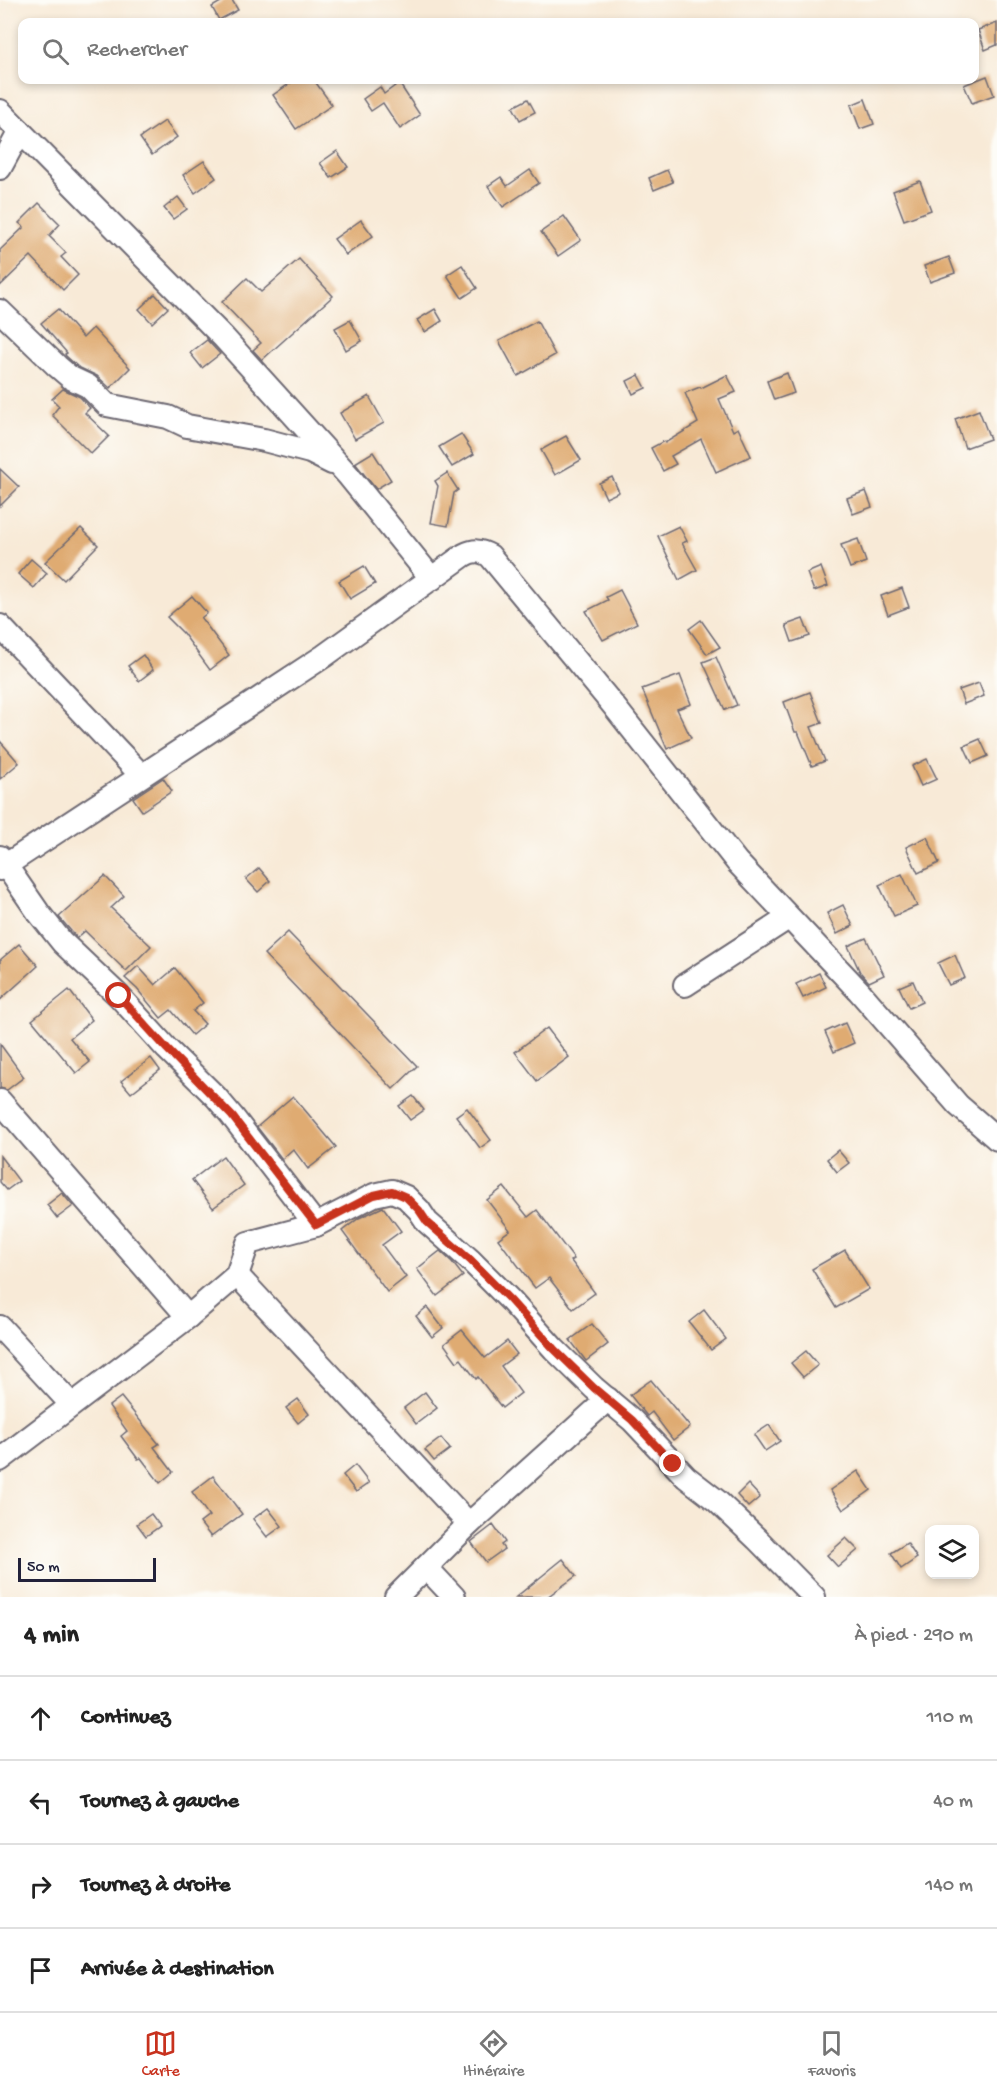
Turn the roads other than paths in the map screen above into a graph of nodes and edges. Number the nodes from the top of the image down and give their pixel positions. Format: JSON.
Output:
{"nodes":[{"id":1,"x":0,"y":111,"type":"edge"},
{"id":2,"x":20,"y":131,"type":"junction"},
{"id":3,"x":0,"y":168,"type":"edge"},
{"id":4,"x":0,"y":311,"type":"edge"},
{"id":5,"x":348,"y":475,"type":"junction"},
{"id":6,"x":432,"y":579,"type":"junction"},
{"id":7,"x":0,"y":626,"type":"edge"},
{"id":8,"x":141,"y":775,"type":"junction"},
{"id":9,"x":2,"y":863,"type":"edge"},
{"id":10,"x":788,"y":918,"type":"junction"},
{"id":11,"x":685,"y":985,"type":"dead end"},
{"id":12,"x":0,"y":1101,"type":"edge"},
{"id":13,"x":997,"y":1140,"type":"edge"},
{"id":14,"x":316,"y":1225,"type":"junction"},
{"id":15,"x":237,"y":1275,"type":"junction"},
{"id":16,"x":188,"y":1317,"type":"junction"},
{"id":17,"x":0,"y":1327,"type":"edge"},
{"id":18,"x":608,"y":1399,"type":"junction"},
{"id":19,"x":71,"y":1404,"type":"junction"},
{"id":20,"x":0,"y":1460,"type":"edge"},
{"id":21,"x":469,"y":1524,"type":"junction"},
{"id":22,"x":426,"y":1567,"type":"junction"},
{"id":23,"x":396,"y":1597,"type":"edge"},
{"id":24,"x":454,"y":1597,"type":"edge"},
{"id":25,"x":814,"y":1597,"type":"edge"}],
"edges":[{"from":1,"to":2,"type":"street"},
{"from":2,"to":3,"type":"street"},
{"from":2,"to":5,"type":"street"},
{"from":4,"to":5,"type":"street"},
{"from":5,"to":6,"type":"street"},
{"from":6,"to":8,"type":"street"},
{"from":6,"to":10,"type":"street"},
{"from":7,"to":8,"type":"street"},
{"from":8,"to":9,"type":"street"},
{"from":9,"to":14,"type":"street"},
{"from":10,"to":11,"type":"street"},
{"from":10,"to":13,"type":"street"},
{"from":12,"to":16,"type":"street"},
{"from":14,"to":15,"type":"street"},
{"from":14,"to":18,"type":"street"},
{"from":15,"to":16,"type":"street"},
{"from":15,"to":21,"type":"street"},
{"from":16,"to":19,"type":"street"},
{"from":17,"to":19,"type":"street"},
{"from":18,"to":21,"type":"street"},
{"from":18,"to":25,"type":"street"},
{"from":19,"to":20,"type":"street"},
{"from":21,"to":22,"type":"street"},
{"from":22,"to":23,"type":"street"},
{"from":22,"to":24,"type":"street"}]}
